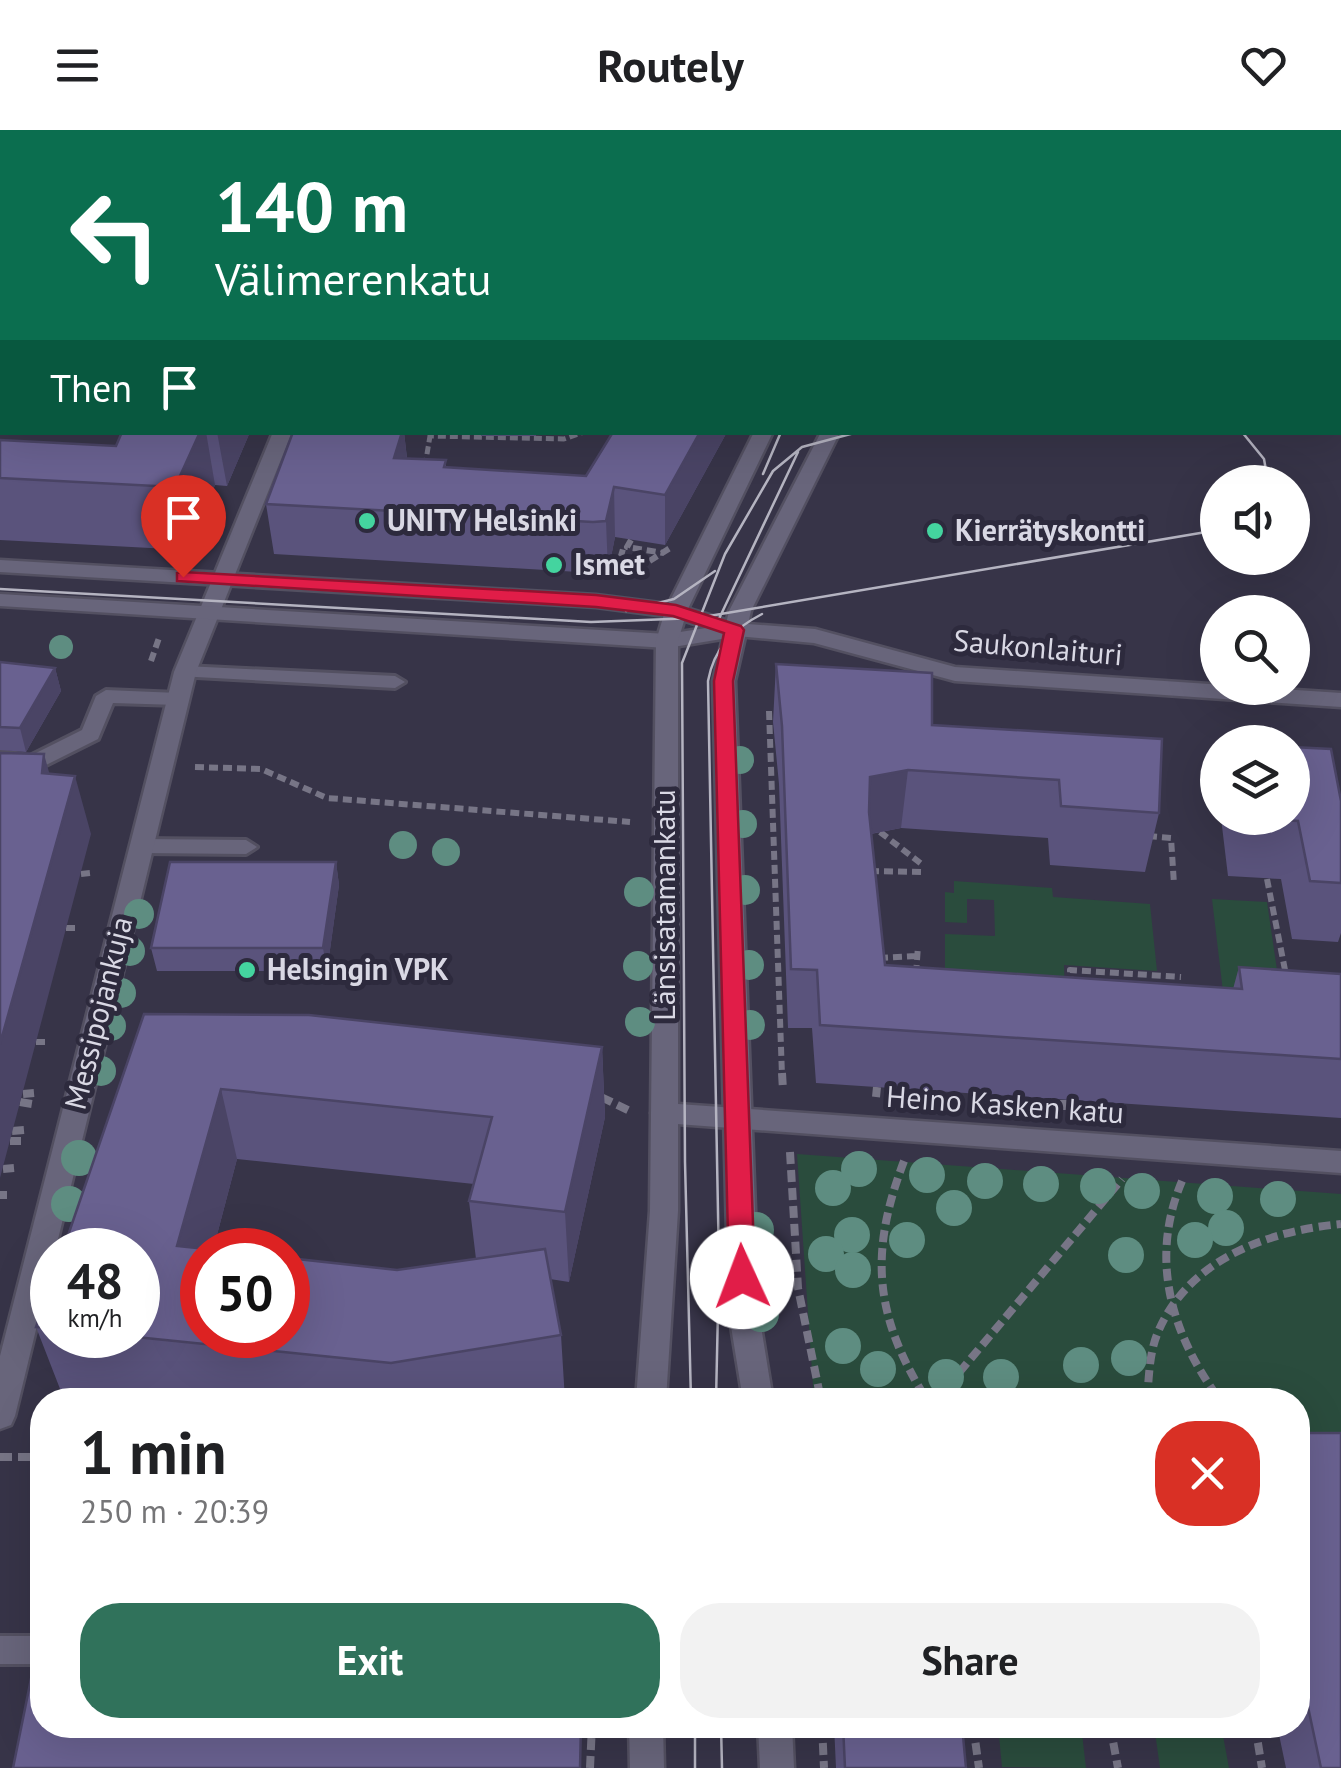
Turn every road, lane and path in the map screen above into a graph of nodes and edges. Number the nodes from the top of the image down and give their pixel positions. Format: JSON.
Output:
{"nodes":[{"id":1,"x":282,"y":435,"type":"edge"},
{"id":2,"x":430,"y":435,"type":"edge"},
{"id":3,"x":457,"y":435,"type":"edge"},
{"id":4,"x":575,"y":435,"type":"edge"},
{"id":5,"x":763,"y":435,"type":"edge"},
{"id":6,"x":829,"y":435,"type":"edge"},
{"id":7,"x":424,"y":469,"type":"edge"},
{"id":8,"x":205,"y":510,"type":"dead end"},
{"id":9,"x":202,"y":518,"type":"dead end"},
{"id":10,"x":627,"y":545,"type":"junction"},
{"id":11,"x":612,"y":549,"type":"edge"},
{"id":12,"x":665,"y":554,"type":"dead end"},
{"id":13,"x":610,"y":563,"type":"edge"},
{"id":14,"x":619,"y":563,"type":"junction"},
{"id":15,"x":0,"y":566,"type":"edge"},
{"id":16,"x":616,"y":578,"type":"dead end"},
{"id":17,"x":222,"y":580,"type":"junction"},
{"id":18,"x":0,"y":600,"type":"edge"},
{"id":19,"x":676,"y":610,"type":"junction"},
{"id":20,"x":208,"y":612,"type":"junction"},
{"id":21,"x":164,"y":623,"type":"dead end"},
{"id":22,"x":734,"y":630,"type":"junction"},
{"id":23,"x":666,"y":641,"type":"junction"},
{"id":24,"x":151,"y":662,"type":"dead end"},
{"id":25,"x":185,"y":672,"type":"junction"},
{"id":26,"x":395,"y":682,"type":"dead end"},
{"id":27,"x":178,"y":699,"type":"junction"},
{"id":28,"x":1341,"y":700,"type":"edge"},
{"id":29,"x":769,"y":711,"type":"dead end"},
{"id":30,"x":0,"y":760,"type":"edge"},
{"id":31,"x":161,"y":768,"type":"junction"},
{"id":32,"x":630,"y":822,"type":"dead end"},
{"id":33,"x":772,"y":822,"type":"junction"},
{"id":34,"x":783,"y":822,"type":"edge"},
{"id":35,"x":880,"y":832,"type":"dead end"},
{"id":36,"x":1147,"y":836,"type":"edge"},
{"id":37,"x":142,"y":846,"type":"junction"},
{"id":38,"x":246,"y":847,"type":"dead end"},
{"id":39,"x":864,"y":871,"type":"edge"},
{"id":40,"x":90,"y":873,"type":"dead end"},
{"id":41,"x":81,"y":874,"type":"dead end"},
{"id":42,"x":1267,"y":878,"type":"dead end"},
{"id":43,"x":1174,"y":884,"type":"dead end"},
{"id":44,"x":66,"y":928,"type":"dead end"},
{"id":45,"x":77,"y":928,"type":"dead end"},
{"id":46,"x":918,"y":946,"type":"dead end"},
{"id":47,"x":917,"y":956,"type":"junction"},
{"id":48,"x":872,"y":958,"type":"edge"},
{"id":49,"x":916,"y":976,"type":"edge"},
{"id":50,"x":1181,"y":977,"type":"dead end"},
{"id":51,"x":1288,"y":987,"type":"edge"},
{"id":52,"x":1071,"y":1003,"type":"edge"},
{"id":53,"x":36,"y":1042,"type":"dead end"},
{"id":54,"x":48,"y":1042,"type":"dead end"},
{"id":55,"x":877,"y":1087,"type":"dead end"},
{"id":56,"x":34,"y":1094,"type":"dead end"},
{"id":57,"x":594,"y":1094,"type":"edge"},
{"id":58,"x":876,"y":1097,"type":"dead end"},
{"id":59,"x":1064,"y":1100,"type":"dead end"},
{"id":60,"x":32,"y":1104,"type":"dead end"},
{"id":61,"x":1122,"y":1104,"type":"dead end"},
{"id":62,"x":1064,"y":1110,"type":"dead end"},
{"id":63,"x":629,"y":1111,"type":"dead end"},
{"id":64,"x":664,"y":1113,"type":"junction"},
{"id":65,"x":1122,"y":1114,"type":"dead end"},
{"id":66,"x":738,"y":1118,"type":"junction"},
{"id":67,"x":789,"y":1122,"type":"junction"},
{"id":68,"x":12,"y":1130,"type":"dead end"},
{"id":69,"x":24,"y":1130,"type":"dead end"},
{"id":70,"x":10,"y":1140,"type":"dead end"},
{"id":71,"x":21,"y":1141,"type":"dead end"},
{"id":72,"x":906,"y":1154,"type":"dead end"},
{"id":73,"x":1341,"y":1162,"type":"edge"},
{"id":74,"x":3,"y":1168,"type":"dead end"},
{"id":75,"x":14,"y":1168,"type":"dead end"},
{"id":76,"x":1129,"y":1172,"type":"dead end"},
{"id":77,"x":1185,"y":1176,"type":"dead end"},
{"id":78,"x":1341,"y":1224,"type":"edge"},
{"id":79,"x":1172,"y":1306,"type":"junction"},
{"id":80,"x":4,"y":1384,"type":"edge"},
{"id":81,"x":652,"y":1388,"type":"edge"},
{"id":82,"x":756,"y":1388,"type":"edge"},
{"id":83,"x":819,"y":1388,"type":"edge"},
{"id":84,"x":919,"y":1388,"type":"edge"},
{"id":85,"x":946,"y":1388,"type":"edge"},
{"id":86,"x":1148,"y":1388,"type":"edge"},
{"id":87,"x":1210,"y":1388,"type":"edge"},
{"id":88,"x":0,"y":1416,"type":"edge"},
{"id":89,"x":0,"y":1457,"type":"edge"},
{"id":90,"x":30,"y":1457,"type":"edge"},
{"id":91,"x":0,"y":1650,"type":"edge"},
{"id":92,"x":30,"y":1650,"type":"edge"},
{"id":93,"x":591,"y":1738,"type":"edge"},
{"id":94,"x":646,"y":1738,"type":"edge"},
{"id":95,"x":776,"y":1738,"type":"edge"},
{"id":96,"x":823,"y":1738,"type":"edge"},
{"id":97,"x":975,"y":1738,"type":"edge"},
{"id":98,"x":1112,"y":1738,"type":"edge"},
{"id":99,"x":1257,"y":1738,"type":"edge"},
{"id":100,"x":590,"y":1768,"type":"edge"},
{"id":101,"x":646,"y":1768,"type":"edge"},
{"id":102,"x":777,"y":1768,"type":"edge"},
{"id":103,"x":824,"y":1768,"type":"edge"},
{"id":104,"x":979,"y":1768,"type":"edge"},
{"id":105,"x":1118,"y":1768,"type":"edge"},
{"id":106,"x":1262,"y":1768,"type":"edge"}],
"edges":[{"from":1,"to":17,"type":"street","name":"Messipojankuja"},
{"from":2,"to":7,"type":"path"},
{"from":3,"to":4,"type":"path"},
{"from":5,"to":19,"type":"street","name":"Länsisatamankatu"},
{"from":6,"to":22,"type":"street","name":"Länsisatamankatu"},
{"from":8,"to":9,"type":"path"},
{"from":10,"to":11,"type":"path"},
{"from":10,"to":12,"type":"path"},
{"from":10,"to":14,"type":"path"},
{"from":13,"to":14,"type":"path"},
{"from":14,"to":16,"type":"path"},
{"from":15,"to":17,"type":"street"},
{"from":17,"to":19,"type":"street"},
{"from":17,"to":20,"type":"street","name":"Messipojankuja"},
{"from":18,"to":20,"type":"street"},
{"from":19,"to":22,"type":"street"},
{"from":19,"to":23,"type":"street","name":"Länsisatamankatu"},
{"from":20,"to":23,"type":"street"},
{"from":20,"to":25,"type":"street","name":"Messipojankuja"},
{"from":21,"to":24,"type":"path"},
{"from":22,"to":23,"type":"street"},
{"from":22,"to":28,"type":"street","name":"Saukonlaituri"},
{"from":22,"to":66,"type":"street","name":"Länsisatamankatu"},
{"from":23,"to":64,"type":"street","name":"Länsisatamankatu"},
{"from":25,"to":26,"type":"lane"},
{"from":25,"to":27,"type":"street","name":"Messipojankuja"},
{"from":27,"to":30,"type":"lane"},
{"from":27,"to":31,"type":"street","name":"Messipojankuja"},
{"from":29,"to":33,"type":"path"},
{"from":31,"to":32,"type":"path"},
{"from":31,"to":37,"type":"street","name":"Messipojankuja"},
{"from":33,"to":34,"type":"path"},
{"from":33,"to":67,"type":"path"},
{"from":35,"to":39,"type":"path"},
{"from":36,"to":43,"type":"path"},
{"from":37,"to":38,"type":"lane"},
{"from":37,"to":80,"type":"street","name":"Messipojankuja"},
{"from":40,"to":41,"type":"path"},
{"from":42,"to":51,"type":"path"},
{"from":44,"to":45,"type":"path"},
{"from":46,"to":47,"type":"path"},
{"from":47,"to":48,"type":"path"},
{"from":47,"to":49,"type":"path"},
{"from":50,"to":52,"type":"path"},
{"from":53,"to":54,"type":"path"},
{"from":55,"to":58,"type":"path"},
{"from":56,"to":60,"type":"path"},
{"from":57,"to":63,"type":"path"},
{"from":59,"to":62,"type":"path"},
{"from":61,"to":65,"type":"path"},
{"from":64,"to":66,"type":"street","name":"Heino Kasken katu"},
{"from":64,"to":81,"type":"street","name":"Länsisatamankatu"},
{"from":66,"to":67,"type":"street","name":"Heino Kasken katu"},
{"from":66,"to":82,"type":"street","name":"Länsisatamankatu"},
{"from":67,"to":73,"type":"street","name":"Heino Kasken katu"},
{"from":67,"to":83,"type":"path"},
{"from":68,"to":69,"type":"path"},
{"from":70,"to":71,"type":"path"},
{"from":72,"to":84,"type":"path"},
{"from":74,"to":75,"type":"path"},
{"from":76,"to":85,"type":"path"},
{"from":77,"to":79,"type":"path"},
{"from":78,"to":79,"type":"path"},
{"from":79,"to":86,"type":"path"},
{"from":79,"to":87,"type":"path"},
{"from":80,"to":88,"type":"street","name":"Messipojankuja"},
{"from":89,"to":90,"type":"path"},
{"from":91,"to":92,"type":"lane"},
{"from":93,"to":100,"type":"path"},
{"from":94,"to":101,"type":"street"},
{"from":95,"to":102,"type":"street"},
{"from":96,"to":103,"type":"path"},
{"from":97,"to":104,"type":"path"},
{"from":98,"to":105,"type":"path"},
{"from":99,"to":106,"type":"path"}]}
